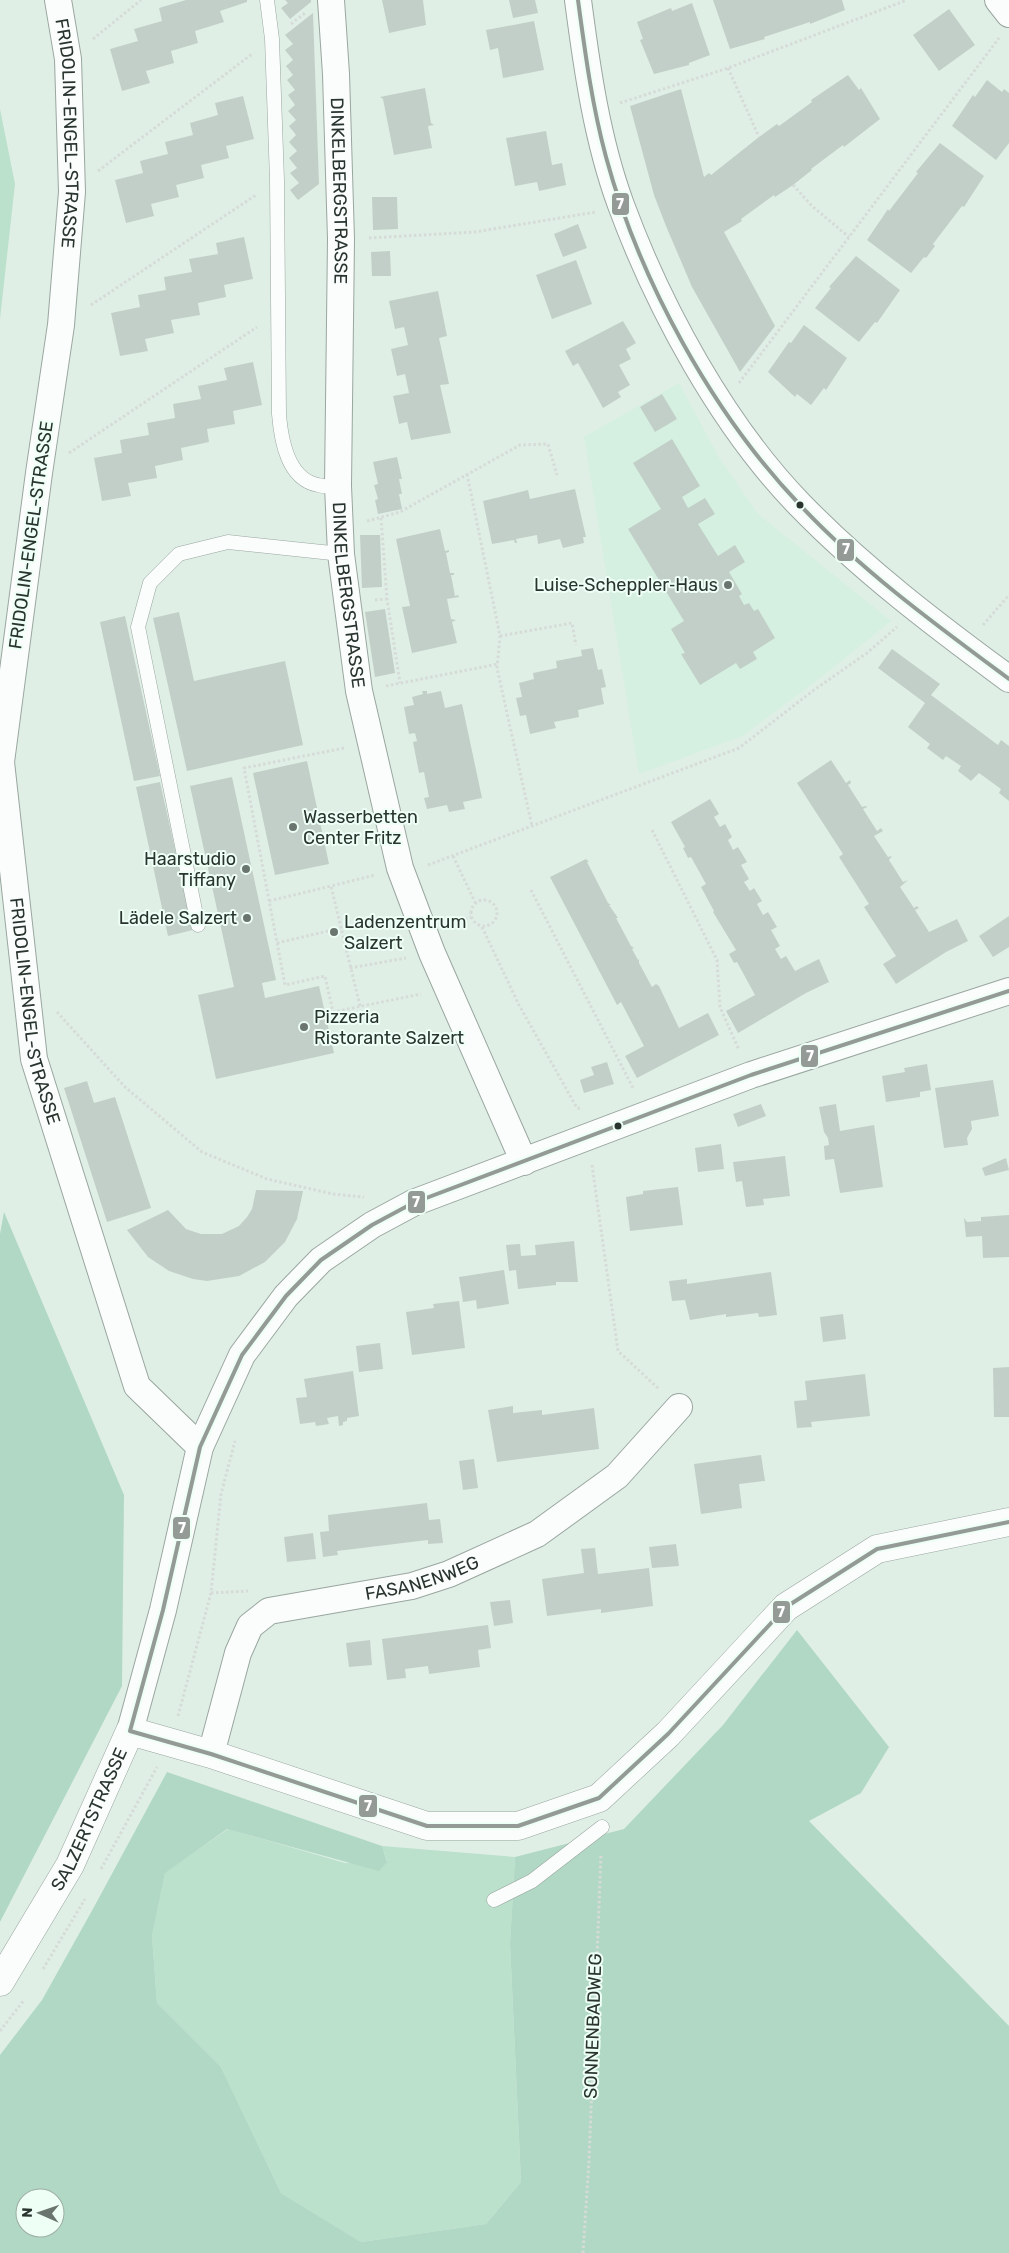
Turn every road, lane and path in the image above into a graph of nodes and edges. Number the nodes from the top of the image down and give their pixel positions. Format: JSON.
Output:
{"nodes":[{"id":1,"x":58,"y":0,"type":"edge"},
{"id":2,"x":141,"y":0,"type":"edge"},
{"id":3,"x":267,"y":0,"type":"edge"},
{"id":4,"x":331,"y":0,"type":"edge"},
{"id":5,"x":578,"y":0,"type":"edge"},
{"id":6,"x":907,"y":0,"type":"edge"},
{"id":7,"x":998,"y":0,"type":"edge"},
{"id":8,"x":308,"y":11,"type":"dead end"},
{"id":9,"x":1006,"y":24,"type":"edge"},
{"id":10,"x":272,"y":39,"type":"junction"},
{"id":11,"x":68,"y":59,"type":"junction"},
{"id":12,"x":728,"y":68,"type":"junction"},
{"id":13,"x":596,"y":111,"type":"junction"},
{"id":14,"x":759,"y":137,"type":"dead end"},
{"id":15,"x":277,"y":180,"type":"junction"},
{"id":16,"x":793,"y":185,"type":"dead end"},
{"id":17,"x":72,"y":192,"type":"junction"},
{"id":18,"x":620,"y":204,"type":"junction"},
{"id":19,"x":849,"y":237,"type":"junction"},
{"id":20,"x":341,"y":239,"type":"junction"},
{"id":21,"x":279,"y":312,"type":"junction"},
{"id":22,"x":61,"y":325,"type":"junction"},
{"id":23,"x":722,"y":405,"type":"junction"},
{"id":24,"x":39,"y":473,"type":"junction"},
{"id":25,"x":467,"y":474,"type":"junction"},
{"id":26,"x":557,"y":475,"type":"dead end"},
{"id":27,"x":338,"y":486,"type":"junction"},
{"id":28,"x":381,"y":518,"type":"junction"},
{"id":29,"x":339,"y":525,"type":"junction"},
{"id":30,"x":341,"y":554,"type":"junction"},
{"id":31,"x":1009,"y":595,"type":"edge"},
{"id":32,"x":1003,"y":602,"type":"dead end"},
{"id":33,"x":918,"y":609,"type":"junction"},
{"id":34,"x":500,"y":636,"type":"junction"},
{"id":35,"x":576,"y":645,"type":"dead end"},
{"id":36,"x":498,"y":664,"type":"junction"},
{"id":37,"x":1009,"y":680,"type":"edge"},
{"id":38,"x":400,"y":683,"type":"junction"},
{"id":39,"x":359,"y":691,"type":"junction"},
{"id":40,"x":370,"y":743,"type":"junction"},
{"id":41,"x":532,"y":826,"type":"junction"},
{"id":42,"x":652,"y":830,"type":"dead end"},
{"id":43,"x":453,"y":856,"type":"junction"},
{"id":44,"x":401,"y":871,"type":"junction"},
{"id":45,"x":331,"y":886,"type":"junction"},
{"id":46,"x":531,"y":890,"type":"dead end"},
{"id":47,"x":269,"y":901,"type":"junction"},
{"id":48,"x":475,"y":902,"type":"junction"},
{"id":49,"x":471,"y":917,"type":"junction"},
{"id":50,"x":198,"y":925,"type":"dead end"},
{"id":51,"x":447,"y":927,"type":"dead end"},
{"id":52,"x":482,"y":927,"type":"junction"},
{"id":53,"x":341,"y":928,"type":"junction"},
{"id":54,"x":277,"y":943,"type":"junction"},
{"id":55,"x":432,"y":953,"type":"junction"},
{"id":56,"x":350,"y":968,"type":"junction"},
{"id":57,"x":25,"y":976,"type":"junction"},
{"id":58,"x":448,"y":988,"type":"junction"},
{"id":59,"x":1009,"y":991,"type":"edge"},
{"id":60,"x":360,"y":1006,"type":"junction"},
{"id":61,"x":751,"y":1075,"type":"junction"},
{"id":62,"x":627,"y":1077,"type":"dead end"},
{"id":63,"x":593,"y":1135,"type":"junction"},
{"id":64,"x":524,"y":1162,"type":"junction"},
{"id":65,"x":413,"y":1203,"type":"junction"},
{"id":66,"x":679,"y":1407,"type":"joint"},
{"id":67,"x":236,"y":1437,"type":"dead end"},
{"id":68,"x":200,"y":1447,"type":"junction"},
{"id":69,"x":1009,"y":1522,"type":"edge"},
{"id":70,"x":130,"y":1731,"type":"junction"},
{"id":71,"x":171,"y":1742,"type":"junction"},
{"id":72,"x":211,"y":1754,"type":"junction"},
{"id":73,"x":602,"y":1827,"type":"joint"},
{"id":74,"x":494,"y":1900,"type":"dead end"},
{"id":75,"x":0,"y":1982,"type":"edge"},
{"id":76,"x":583,"y":2253,"type":"edge"}],
"edges":[{"from":1,"to":11,"type":"street","name":"FRIDOLIN-ENGEL-STRASSE"},
{"from":2,"to":11,"type":"path"},
{"from":3,"to":10,"type":"lane"},
{"from":4,"to":20,"type":"street","name":"DINKELBERGSTRASSE"},
{"from":5,"to":13,"type":"street"},
{"from":6,"to":12,"type":"path"},
{"from":7,"to":9,"type":"street"},
{"from":8,"to":10,"type":"path"},
{"from":9,"to":19,"type":"path"},
{"from":10,"to":15,"type":"lane"},
{"from":10,"to":17,"type":"path"},
{"from":11,"to":17,"type":"street","name":"FRIDOLIN-ENGEL-STRASSE"},
{"from":12,"to":13,"type":"path"},
{"from":12,"to":14,"type":"path"},
{"from":13,"to":18,"type":"street"},
{"from":15,"to":21,"type":"lane"},
{"from":15,"to":22,"type":"path"},
{"from":16,"to":19,"type":"path"},
{"from":17,"to":22,"type":"street","name":"FRIDOLIN-ENGEL-STRASSE"},
{"from":18,"to":20,"type":"path"},
{"from":18,"to":23,"type":"street"},
{"from":19,"to":23,"type":"path"},
{"from":20,"to":27,"type":"street","name":"DINKELBERGSTRASSE"},
{"from":21,"to":24,"type":"path"},
{"from":21,"to":27,"type":"lane"},
{"from":22,"to":24,"type":"street","name":"FRIDOLIN-ENGEL-STRASSE"},
{"from":23,"to":33,"type":"street"},
{"from":24,"to":57,"type":"street","name":"FRIDOLIN-ENGEL-STRASSE"},
{"from":25,"to":26,"type":"path"},
{"from":25,"to":28,"type":"path"},
{"from":25,"to":34,"type":"path"},
{"from":27,"to":29,"type":"street","name":"DINKELBERGSTRASSE"},
{"from":28,"to":29,"type":"path"},
{"from":28,"to":38,"type":"path"},
{"from":29,"to":30,"type":"street","name":"DINKELBERGSTRASSE"},
{"from":30,"to":39,"type":"street","name":"DINKELBERGSTRASSE"},
{"from":30,"to":50,"type":"lane"},
{"from":31,"to":32,"type":"path"},
{"from":33,"to":37,"type":"street"},
{"from":33,"to":41,"type":"path"},
{"from":34,"to":35,"type":"path"},
{"from":34,"to":36,"type":"path"},
{"from":36,"to":38,"type":"path"},
{"from":36,"to":41,"type":"path"},
{"from":38,"to":39,"type":"path"},
{"from":39,"to":40,"type":"street","name":"DINKELBERGSTRASSE"},
{"from":40,"to":44,"type":"street","name":"DINKELBERGSTRASSE"},
{"from":40,"to":47,"type":"path"},
{"from":41,"to":43,"type":"path"},
{"from":42,"to":61,"type":"path"},
{"from":43,"to":44,"type":"path"},
{"from":43,"to":48,"type":"path"},
{"from":44,"to":45,"type":"path"},
{"from":44,"to":55,"type":"street","name":"DINKELBERGSTRASSE"},
{"from":45,"to":47,"type":"path"},
{"from":45,"to":53,"type":"path"},
{"from":46,"to":62,"type":"path"},
{"from":47,"to":54,"type":"path"},
{"from":48,"to":49,"type":"path"},
{"from":48,"to":52,"type":"path"},
{"from":49,"to":51,"type":"path"},
{"from":49,"to":52,"type":"path"},
{"from":52,"to":63,"type":"path"},
{"from":53,"to":54,"type":"path"},
{"from":53,"to":56,"type":"path"},
{"from":54,"to":60,"type":"path"},
{"from":55,"to":56,"type":"path"},
{"from":55,"to":58,"type":"street","name":"DINKELBERGSTRASSE"},
{"from":56,"to":60,"type":"path"},
{"from":57,"to":65,"type":"path"},
{"from":57,"to":68,"type":"street","name":"FRIDOLIN-ENGEL-STRASSE"},
{"from":58,"to":60,"type":"path"},
{"from":58,"to":64,"type":"street","name":"DINKELBERGSTRASSE"},
{"from":59,"to":61,"type":"street","name":"SALZERTSTRASSE"},
{"from":61,"to":63,"type":"street","name":"SALZERTSTRASSE"},
{"from":63,"to":64,"type":"street","name":"SALZERTSTRASSE"},
{"from":63,"to":66,"type":"path"},
{"from":64,"to":65,"type":"street","name":"SALZERTSTRASSE"},
{"from":65,"to":68,"type":"street","name":"SALZERTSTRASSE"},
{"from":66,"to":72,"type":"street","name":"FASANENWEG"},
{"from":67,"to":71,"type":"path"},
{"from":68,"to":70,"type":"street","name":"SALZERTSTRASSE"},
{"from":69,"to":72,"type":"street"},
{"from":70,"to":71,"type":"street"},
{"from":70,"to":75,"type":"street","name":"SALZERTSTRASSE"},
{"from":71,"to":72,"type":"street"},
{"from":73,"to":74,"type":"lane"},
{"from":73,"to":76,"type":"path","name":"SONNENBADWEG"}]}
